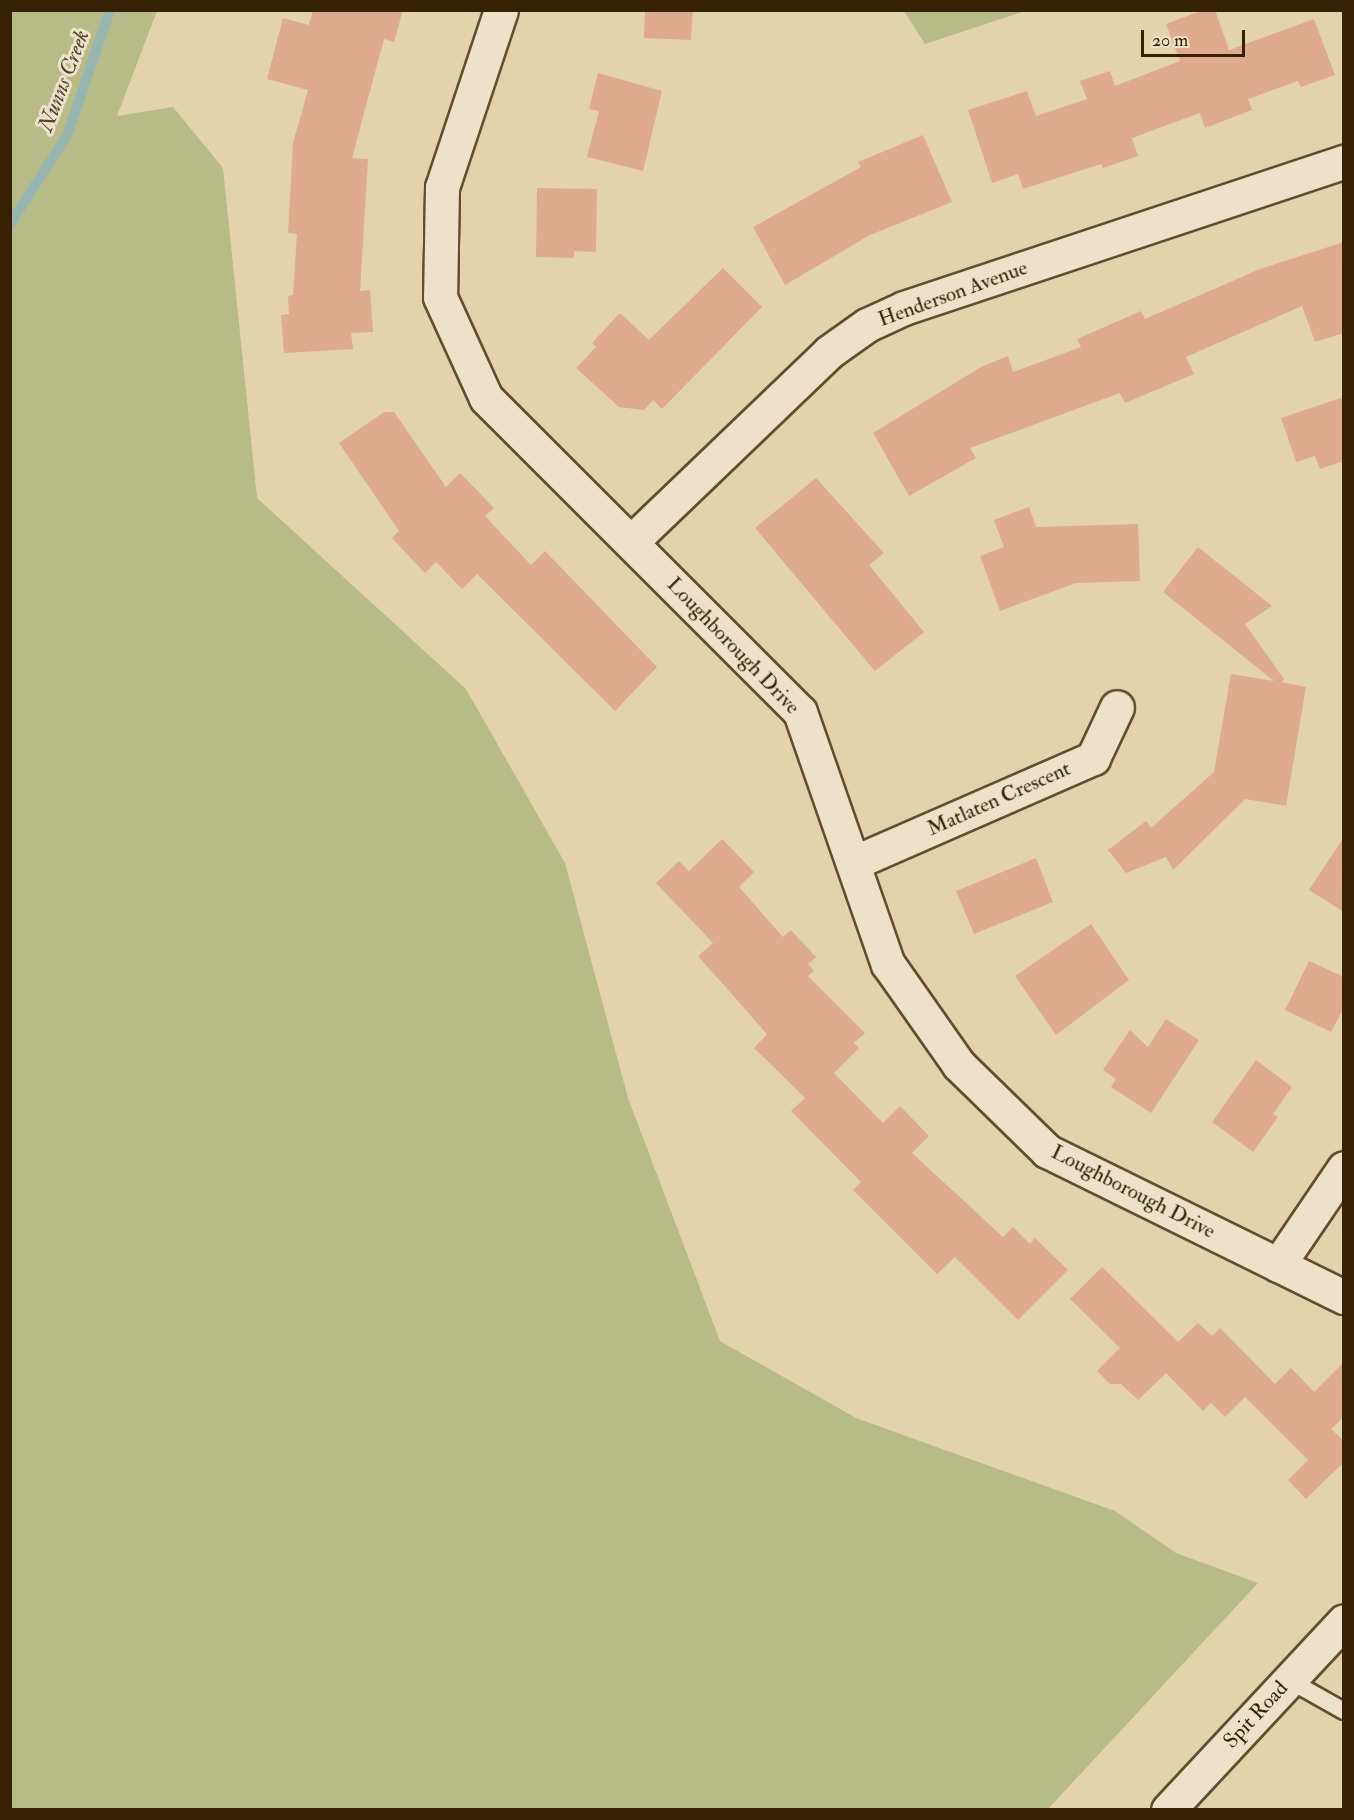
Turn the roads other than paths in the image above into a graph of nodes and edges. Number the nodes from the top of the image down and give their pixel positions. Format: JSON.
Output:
{"nodes":[{"id":1,"x":501,"y":10,"type":"edge"},
{"id":2,"x":1344,"y":162,"type":"edge"},
{"id":3,"x":631,"y":542,"type":"junction"},
{"id":4,"x":1117,"y":707,"type":"dead end"},
{"id":5,"x":853,"y":863,"type":"junction"},
{"id":6,"x":1344,"y":1168,"type":"edge"},
{"id":7,"x":1278,"y":1265,"type":"junction"},
{"id":8,"x":1344,"y":1297,"type":"edge"},
{"id":9,"x":1344,"y":1621,"type":"edge"},
{"id":10,"x":1289,"y":1680,"type":"junction"},
{"id":11,"x":1344,"y":1711,"type":"edge"},
{"id":12,"x":1168,"y":1809,"type":"edge"}],
"edges":[{"from":1,"to":3,"type":"street","name":"Loughborough Drive"},
{"from":2,"to":3,"type":"street","name":"Henderson Avenue"},
{"from":3,"to":5,"type":"street","name":"Loughborough Drive"},
{"from":4,"to":5,"type":"street","name":"Matlaten Crescent"},
{"from":5,"to":7,"type":"street","name":"Loughborough Drive"},
{"from":6,"to":7,"type":"street"},
{"from":7,"to":8,"type":"street","name":"Loughborough Drive"},
{"from":9,"to":10,"type":"street","name":"Spit Road"},
{"from":10,"to":11,"type":"lane"},
{"from":10,"to":12,"type":"street","name":"Spit Road"}]}
